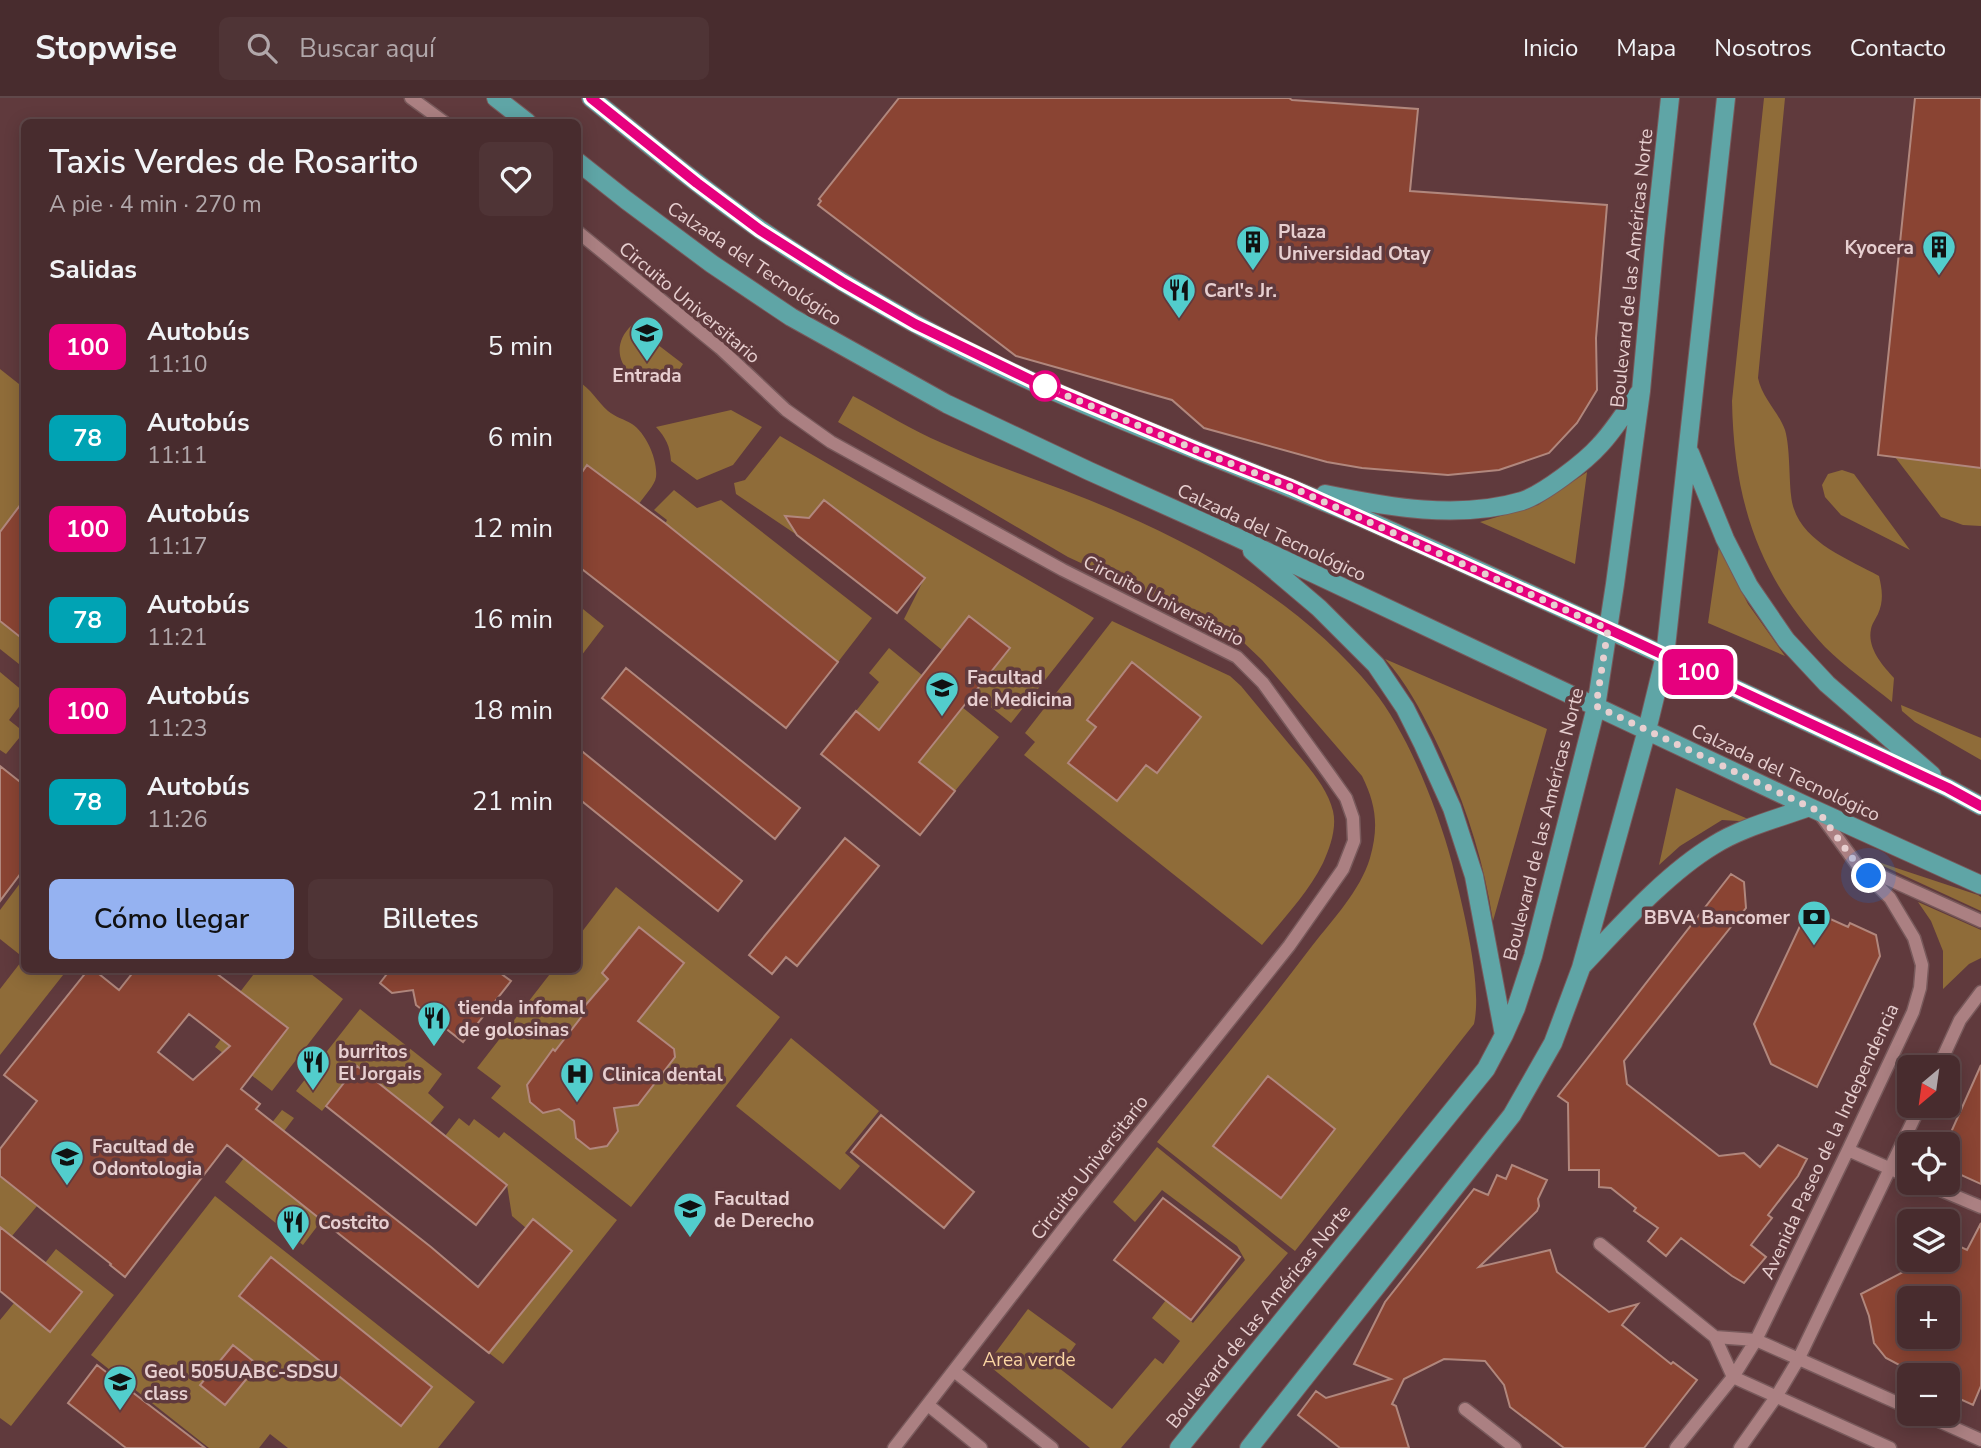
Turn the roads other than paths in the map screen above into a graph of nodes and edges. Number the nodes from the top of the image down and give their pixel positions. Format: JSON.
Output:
{"nodes":[{"id":1,"x":411,"y":98,"type":"edge"},
{"id":2,"x":496,"y":98,"type":"edge"},
{"id":3,"x":591,"y":98,"type":"edge"},
{"id":4,"x":1670,"y":98,"type":"edge"},
{"id":5,"x":1726,"y":98,"type":"edge"},
{"id":6,"x":440,"y":119,"type":"edge"},
{"id":7,"x":523,"y":119,"type":"edge"},
{"id":8,"x":581,"y":164,"type":"edge"},
{"id":9,"x":581,"y":234,"type":"edge"},
{"id":10,"x":1641,"y":391,"type":"junction"},
{"id":11,"x":1688,"y":449,"type":"junction"},
{"id":12,"x":1291,"y":487,"type":"junction"},
{"id":13,"x":1234,"y":536,"type":"junction"},
{"id":14,"x":1608,"y":629,"type":"junction"},
{"id":15,"x":1665,"y":656,"type":"junction"},
{"id":16,"x":1596,"y":706,"type":"junction"},
{"id":17,"x":1647,"y":730,"type":"junction"},
{"id":18,"x":1948,"y":788,"type":"junction"},
{"id":19,"x":1981,"y":806,"type":"edge"},
{"id":20,"x":1813,"y":809,"type":"junction"},
{"id":21,"x":1858,"y":866,"type":"junction"},
{"id":22,"x":1981,"y":885,"type":"edge"},
{"id":23,"x":1981,"y":921,"type":"edge"},
{"id":24,"x":1581,"y":968,"type":"junction"},
{"id":25,"x":1981,"y":992,"type":"edge"},
{"id":26,"x":1504,"y":1035,"type":"junction"},
{"id":27,"x":1944,"y":1055,"type":"edge"},
{"id":28,"x":1914,"y":1118,"type":"edge"},
{"id":29,"x":1848,"y":1150,"type":"junction"},
{"id":30,"x":1890,"y":1168,"type":"junction"},
{"id":31,"x":1897,"y":1171,"type":"edge"},
{"id":32,"x":1952,"y":1195,"type":"edge"},
{"id":33,"x":1981,"y":1207,"type":"edge"},
{"id":34,"x":1600,"y":1244,"type":"dead end"},
{"id":35,"x":1715,"y":1337,"type":"junction"},
{"id":36,"x":1756,"y":1340,"type":"junction"},
{"id":37,"x":1798,"y":1360,"type":"junction"},
{"id":38,"x":954,"y":1371,"type":"junction"},
{"id":39,"x":1733,"y":1377,"type":"junction"},
{"id":40,"x":1776,"y":1397,"type":"junction"},
{"id":41,"x":1897,"y":1403,"type":"edge"},
{"id":42,"x":928,"y":1405,"type":"junction"},
{"id":43,"x":1465,"y":1409,"type":"dead end"},
{"id":44,"x":1950,"y":1426,"type":"edge"},
{"id":45,"x":1981,"y":1440,"type":"edge"},
{"id":46,"x":894,"y":1448,"type":"edge"},
{"id":47,"x":981,"y":1448,"type":"edge"},
{"id":48,"x":1052,"y":1448,"type":"edge"},
{"id":49,"x":1179,"y":1448,"type":"edge"},
{"id":50,"x":1249,"y":1448,"type":"edge"},
{"id":51,"x":1515,"y":1448,"type":"edge"},
{"id":52,"x":1676,"y":1448,"type":"edge"},
{"id":53,"x":1740,"y":1448,"type":"edge"},
{"id":54,"x":1890,"y":1448,"type":"edge"}],
"edges":[{"from":1,"to":6,"type":"street"},
{"from":2,"to":7,"type":"main road"},
{"from":3,"to":12,"type":"main road","name":"Calzada del Tecnológico"},
{"from":4,"to":10,"type":"main road","name":"Boulevard de las Américas Norte"},
{"from":5,"to":11,"type":"main road"},
{"from":8,"to":13,"type":"main road","name":"Calzada del Tecnológico"},
{"from":9,"to":38,"type":"street","name":"Circuito Universitario"},
{"from":10,"to":12,"type":"main road"},
{"from":10,"to":14,"type":"main road","name":"Boulevard de las Américas Norte"},
{"from":11,"to":15,"type":"main road"},
{"from":11,"to":18,"type":"main road"},
{"from":12,"to":14,"type":"main road","name":"Calzada del Tecnológico"},
{"from":13,"to":16,"type":"main road","name":"Calzada del Tecnológico"},
{"from":13,"to":26,"type":"main road"},
{"from":14,"to":15,"type":"main road","name":"Calzada del Tecnológico"},
{"from":14,"to":16,"type":"main road","name":"Boulevard de las Américas Norte"},
{"from":15,"to":17,"type":"main road"},
{"from":15,"to":18,"type":"main road","name":"Calzada del Tecnológico"},
{"from":16,"to":17,"type":"main road","name":"Calzada del Tecnológico"},
{"from":16,"to":26,"type":"main road","name":"Boulevard de las Américas Norte"},
{"from":17,"to":20,"type":"main road","name":"Calzada del Tecnológico"},
{"from":17,"to":24,"type":"main road"},
{"from":18,"to":19,"type":"main road","name":"Calzada del Tecnológico"},
{"from":20,"to":21,"type":"street","name":"Avenida Paseo de la Independencia"},
{"from":20,"to":22,"type":"main road","name":"Calzada del Tecnológico"},
{"from":20,"to":24,"type":"main road"},
{"from":21,"to":23,"type":"street"},
{"from":21,"to":29,"type":"street","name":"Avenida Paseo de la Independencia"},
{"from":24,"to":50,"type":"main road"},
{"from":25,"to":27,"type":"street"},
{"from":26,"to":49,"type":"main road","name":"Boulevard de las Américas Norte"},
{"from":28,"to":30,"type":"street"},
{"from":29,"to":30,"type":"street"},
{"from":29,"to":36,"type":"street","name":"Avenida Paseo de la Independencia"},
{"from":30,"to":31,"type":"street"},
{"from":30,"to":37,"type":"street"},
{"from":32,"to":33,"type":"street"},
{"from":34,"to":35,"type":"street"},
{"from":35,"to":36,"type":"street"},
{"from":35,"to":39,"type":"street"},
{"from":36,"to":37,"type":"street"},
{"from":36,"to":39,"type":"street","name":"Avenida Paseo de la Independencia"},
{"from":37,"to":40,"type":"street"},
{"from":37,"to":41,"type":"street"},
{"from":38,"to":42,"type":"street","name":"Circuito Universitario"},
{"from":38,"to":48,"type":"street"},
{"from":39,"to":40,"type":"street"},
{"from":39,"to":52,"type":"street","name":"Avenida Paseo de la Independencia"},
{"from":40,"to":53,"type":"street"},
{"from":40,"to":54,"type":"street"},
{"from":42,"to":46,"type":"street","name":"Circuito Universitario"},
{"from":42,"to":47,"type":"street"},
{"from":43,"to":51,"type":"street"},
{"from":44,"to":45,"type":"street"}]}
